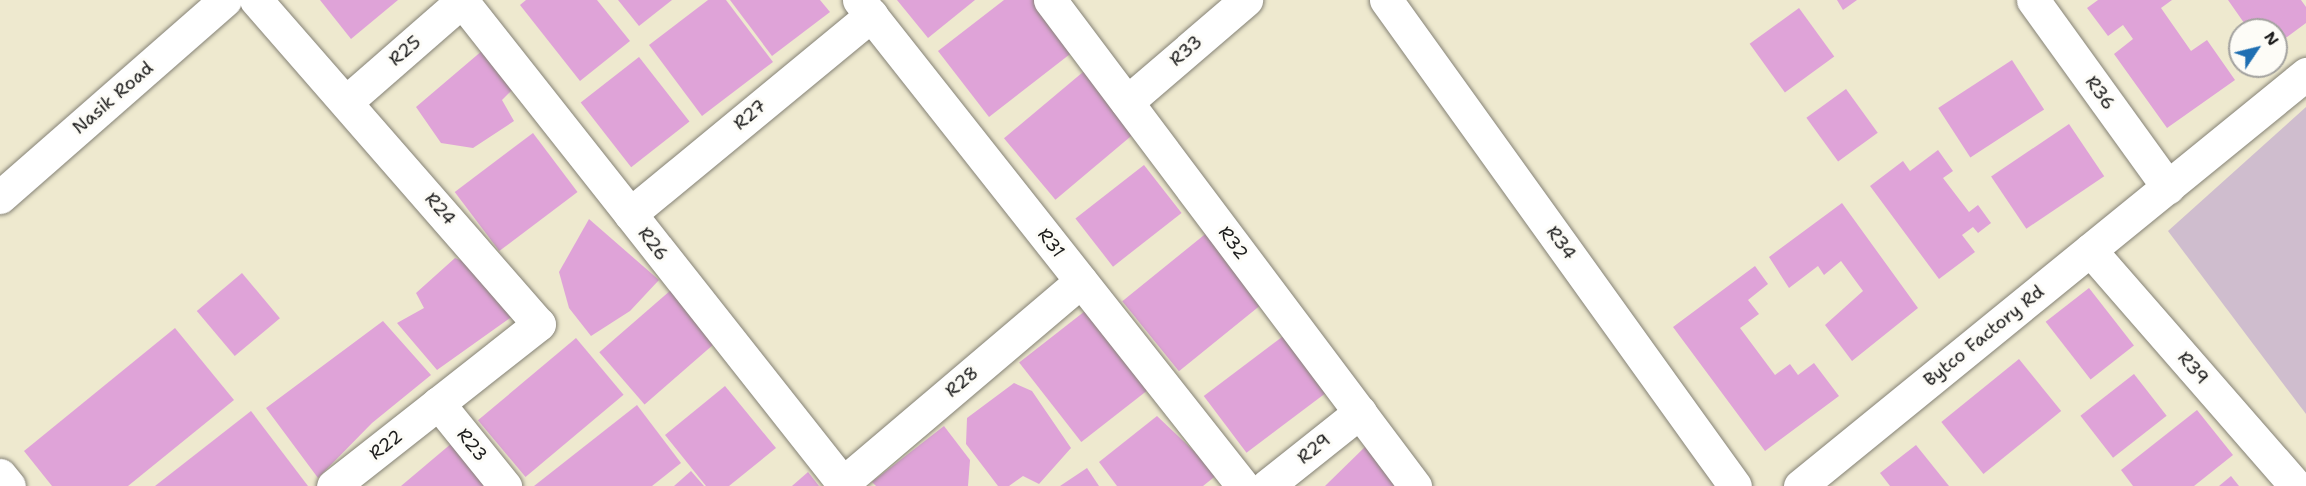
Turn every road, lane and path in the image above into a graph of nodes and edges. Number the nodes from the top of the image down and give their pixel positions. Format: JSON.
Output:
{"nodes":[{"id":1,"x":225,"y":0,"type":"edge"},
{"id":2,"x":256,"y":0,"type":"edge"},
{"id":3,"x":1050,"y":0,"type":"edge"},
{"id":4,"x":1246,"y":0,"type":"edge"},
{"id":5,"x":1386,"y":0,"type":"edge"},
{"id":6,"x":2033,"y":0,"type":"edge"},
{"id":7,"x":463,"y":1,"type":"edge"},
{"id":8,"x":865,"y":8,"type":"edge"},
{"id":9,"x":2306,"y":74,"type":"edge"},
{"id":10,"x":346,"y":102,"type":"junction"},
{"id":11,"x":1127,"y":102,"type":"junction"},
{"id":12,"x":2168,"y":187,"type":"junction"},
{"id":13,"x":0,"y":197,"type":"edge"},
{"id":14,"x":630,"y":214,"type":"junction"},
{"id":15,"x":2090,"y":250,"type":"junction"},
{"id":16,"x":1081,"y":281,"type":"junction"},
{"id":17,"x":438,"y":403,"type":"junction"},
{"id":18,"x":1360,"y":412,"type":"junction"},
{"id":19,"x":0,"y":475,"type":"edge"},
{"id":20,"x":844,"y":485,"type":"edge"},
{"id":21,"x":9,"y":486,"type":"edge"},
{"id":22,"x":333,"y":486,"type":"edge"},
{"id":23,"x":505,"y":486,"type":"edge"},
{"id":24,"x":1243,"y":486,"type":"edge"},
{"id":25,"x":1268,"y":486,"type":"edge"},
{"id":26,"x":1415,"y":486,"type":"edge"},
{"id":27,"x":1735,"y":486,"type":"edge"},
{"id":28,"x":1800,"y":486,"type":"edge"},
{"id":29,"x":2296,"y":486,"type":"edge"}],
"edges":[{"from":1,"to":13,"type":"street","name":"Nasik Road"},
{"from":2,"to":10,"type":"street","name":"R24"},
{"from":3,"to":11,"type":"street","name":"R32"},
{"from":4,"to":11,"type":"street","name":"R33"},
{"from":5,"to":27,"type":"street","name":"R34"},
{"from":6,"to":12,"type":"street","name":"R36"},
{"from":7,"to":10,"type":"street","name":"R25"},
{"from":7,"to":14,"type":"street","name":"R26"},
{"from":8,"to":14,"type":"street","name":"R27"},
{"from":8,"to":16,"type":"street","name":"R31"},
{"from":9,"to":12,"type":"street","name":"Bytco Factory Rd"},
{"from":10,"to":17,"type":"street","name":"R24"},
{"from":11,"to":18,"type":"street","name":"R32"},
{"from":12,"to":15,"type":"street","name":"Bytco Factory Rd"},
{"from":14,"to":20,"type":"street","name":"R26"},
{"from":15,"to":28,"type":"street","name":"Bytco Factory Rd"},
{"from":15,"to":29,"type":"street","name":"R39"},
{"from":16,"to":20,"type":"street","name":"R28"},
{"from":16,"to":24,"type":"street","name":"R31"},
{"from":17,"to":22,"type":"street","name":"R22"},
{"from":17,"to":23,"type":"street","name":"R23"},
{"from":18,"to":25,"type":"street","name":"R29"},
{"from":18,"to":26,"type":"street","name":"R32"},
{"from":19,"to":21,"type":"street"}]}
